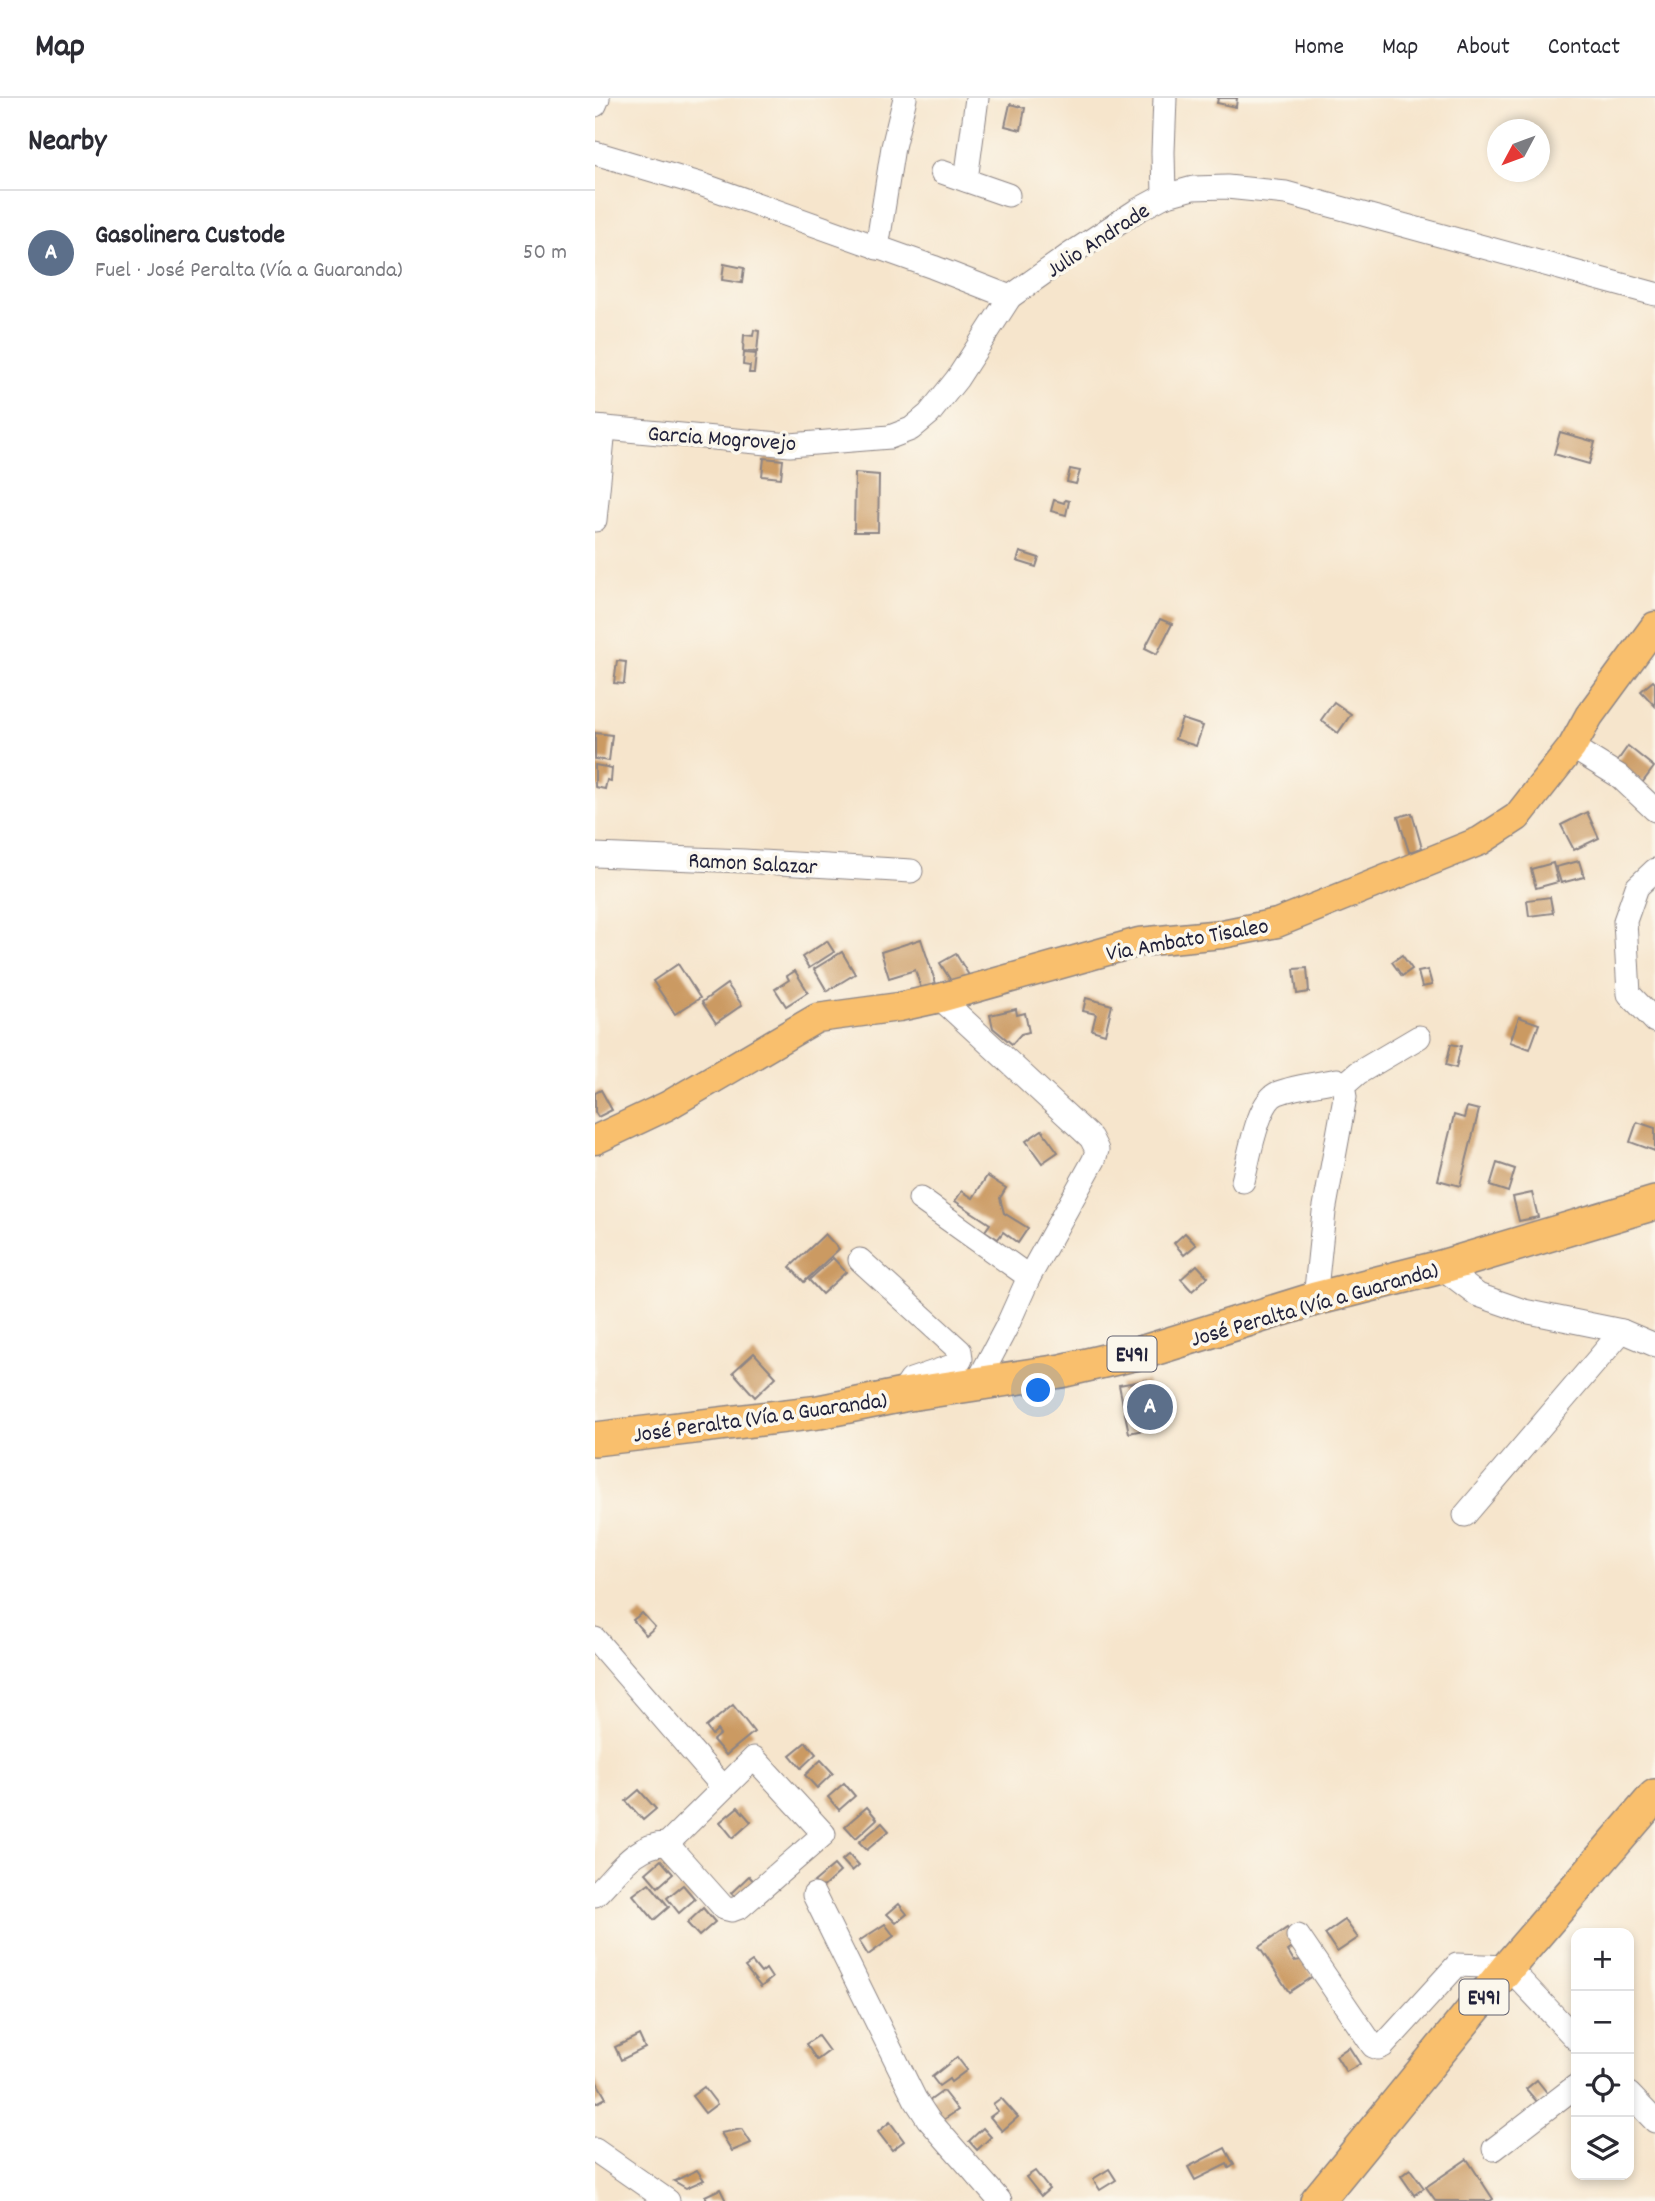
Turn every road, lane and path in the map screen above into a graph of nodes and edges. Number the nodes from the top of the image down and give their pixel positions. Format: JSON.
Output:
{"nodes":[{"id":1,"x":598,"y":98,"type":"edge"},
{"id":2,"x":905,"y":98,"type":"edge"},
{"id":3,"x":977,"y":98,"type":"edge"},
{"id":4,"x":1165,"y":98,"type":"edge"},
{"id":5,"x":595,"y":105,"type":"edge"},
{"id":6,"x":595,"y":153,"type":"edge"},
{"id":7,"x":942,"y":172,"type":"dead end"},
{"id":8,"x":966,"y":180,"type":"junction"},
{"id":9,"x":1008,"y":195,"type":"dead end"},
{"id":10,"x":1164,"y":197,"type":"junction"},
{"id":11,"x":877,"y":248,"type":"junction"},
{"id":12,"x":1655,"y":294,"type":"edge"},
{"id":13,"x":1010,"y":298,"type":"junction"},
{"id":14,"x":600,"y":427,"type":"edge"},
{"id":15,"x":595,"y":520,"type":"edge"},
{"id":16,"x":1655,"y":626,"type":"edge"},
{"id":17,"x":1572,"y":747,"type":"junction"},
{"id":18,"x":1655,"y":810,"type":"edge"},
{"id":19,"x":595,"y":855,"type":"edge"},
{"id":20,"x":1655,"y":870,"type":"edge"},
{"id":21,"x":911,"y":871,"type":"dead end"},
{"id":22,"x":940,"y":998,"type":"junction"},
{"id":23,"x":1655,"y":1021,"type":"edge"},
{"id":24,"x":1419,"y":1037,"type":"dead end"},
{"id":25,"x":1343,"y":1086,"type":"junction"},
{"id":26,"x":595,"y":1140,"type":"edge"},
{"id":27,"x":1243,"y":1181,"type":"dead end"},
{"id":28,"x":920,"y":1199,"type":"dead end"},
{"id":29,"x":1655,"y":1203,"type":"edge"},
{"id":30,"x":860,"y":1260,"type":"dead end"},
{"id":31,"x":1441,"y":1267,"type":"junction"},
{"id":32,"x":1029,"y":1277,"type":"junction"},
{"id":33,"x":1315,"y":1299,"type":"junction"},
{"id":34,"x":1622,"y":1331,"type":"junction"},
{"id":35,"x":1655,"y":1345,"type":"edge"},
{"id":36,"x":977,"y":1383,"type":"junction"},
{"id":37,"x":903,"y":1395,"type":"junction"},
{"id":38,"x":595,"y":1439,"type":"edge"},
{"id":39,"x":1465,"y":1515,"type":"dead end"},
{"id":40,"x":595,"y":1639,"type":"edge"},
{"id":41,"x":723,"y":1787,"type":"junction"},
{"id":42,"x":1655,"y":1796,"type":"edge"},
{"id":43,"x":667,"y":1844,"type":"junction"},
{"id":44,"x":595,"y":1895,"type":"edge"},
{"id":45,"x":814,"y":1895,"type":"dead end"},
{"id":46,"x":1299,"y":1936,"type":"dead end"},
{"id":47,"x":1508,"y":1968,"type":"junction"},
{"id":48,"x":1571,"y":2034,"type":"edge"},
{"id":49,"x":1571,"y":2090,"type":"edge"},
{"id":50,"x":1634,"y":2099,"type":"edge"},
{"id":51,"x":1654,"y":2120,"type":"edge"},
{"id":52,"x":1495,"y":2149,"type":"dead end"},
{"id":53,"x":595,"y":2150,"type":"edge"},
{"id":54,"x":668,"y":2201,"type":"edge"},
{"id":55,"x":1000,"y":2201,"type":"edge"},
{"id":56,"x":1317,"y":2201,"type":"edge"}],
"edges":[{"from":1,"to":5,"type":"street"},
{"from":2,"to":11,"type":"street"},
{"from":3,"to":8,"type":"street"},
{"from":4,"to":10,"type":"street"},
{"from":6,"to":11,"type":"street"},
{"from":7,"to":8,"type":"street"},
{"from":8,"to":9,"type":"street"},
{"from":10,"to":12,"type":"street","name":"Julio Andrade"},
{"from":10,"to":13,"type":"street","name":"Julio Andrade"},
{"from":11,"to":13,"type":"street"},
{"from":13,"to":14,"type":"street","name":"Garcia Mogrovejo"},
{"from":14,"to":15,"type":"street"},
{"from":16,"to":17,"type":"main road","name":"Via Ambato Tisaleo"},
{"from":17,"to":18,"type":"street"},
{"from":17,"to":22,"type":"main road","name":"Via Ambato Tisaleo"},
{"from":19,"to":21,"type":"street","name":"Ramon Salazar"},
{"from":20,"to":23,"type":"street"},
{"from":22,"to":26,"type":"main road","name":"Via Ambato Tisaleo"},
{"from":22,"to":32,"type":"street"},
{"from":24,"to":25,"type":"street"},
{"from":25,"to":27,"type":"street"},
{"from":25,"to":33,"type":"street"},
{"from":28,"to":32,"type":"street"},
{"from":29,"to":31,"type":"highway","name":"José Peralta (Vía a Guaranda)","number":"E491"},
{"from":30,"to":37,"type":"street"},
{"from":31,"to":33,"type":"highway","name":"José Peralta (Vía a Guaranda)","number":"E491"},
{"from":31,"to":34,"type":"street"},
{"from":32,"to":36,"type":"street"},
{"from":33,"to":36,"type":"highway","name":"José Peralta (Vía a Guaranda)","number":"E491"},
{"from":34,"to":35,"type":"street"},
{"from":34,"to":39,"type":"street"},
{"from":36,"to":37,"type":"highway","name":"José Peralta (Vía a Guaranda)","number":"E491"},
{"from":37,"to":38,"type":"highway","name":"José Peralta (Vía a Guaranda)","number":"E491"},
{"from":40,"to":41,"type":"street"},
{"from":41,"to":43,"type":"street"},
{"from":41,"to":43,"type":"street"},
{"from":42,"to":47,"type":"highway","number":"E491"},
{"from":43,"to":44,"type":"street"},
{"from":45,"to":55,"type":"street"},
{"from":46,"to":47,"type":"street"},
{"from":47,"to":48,"type":"street"},
{"from":47,"to":56,"type":"highway","number":"E491"},
{"from":49,"to":52,"type":"street"},
{"from":50,"to":51,"type":"street"},
{"from":53,"to":54,"type":"street"}]}
